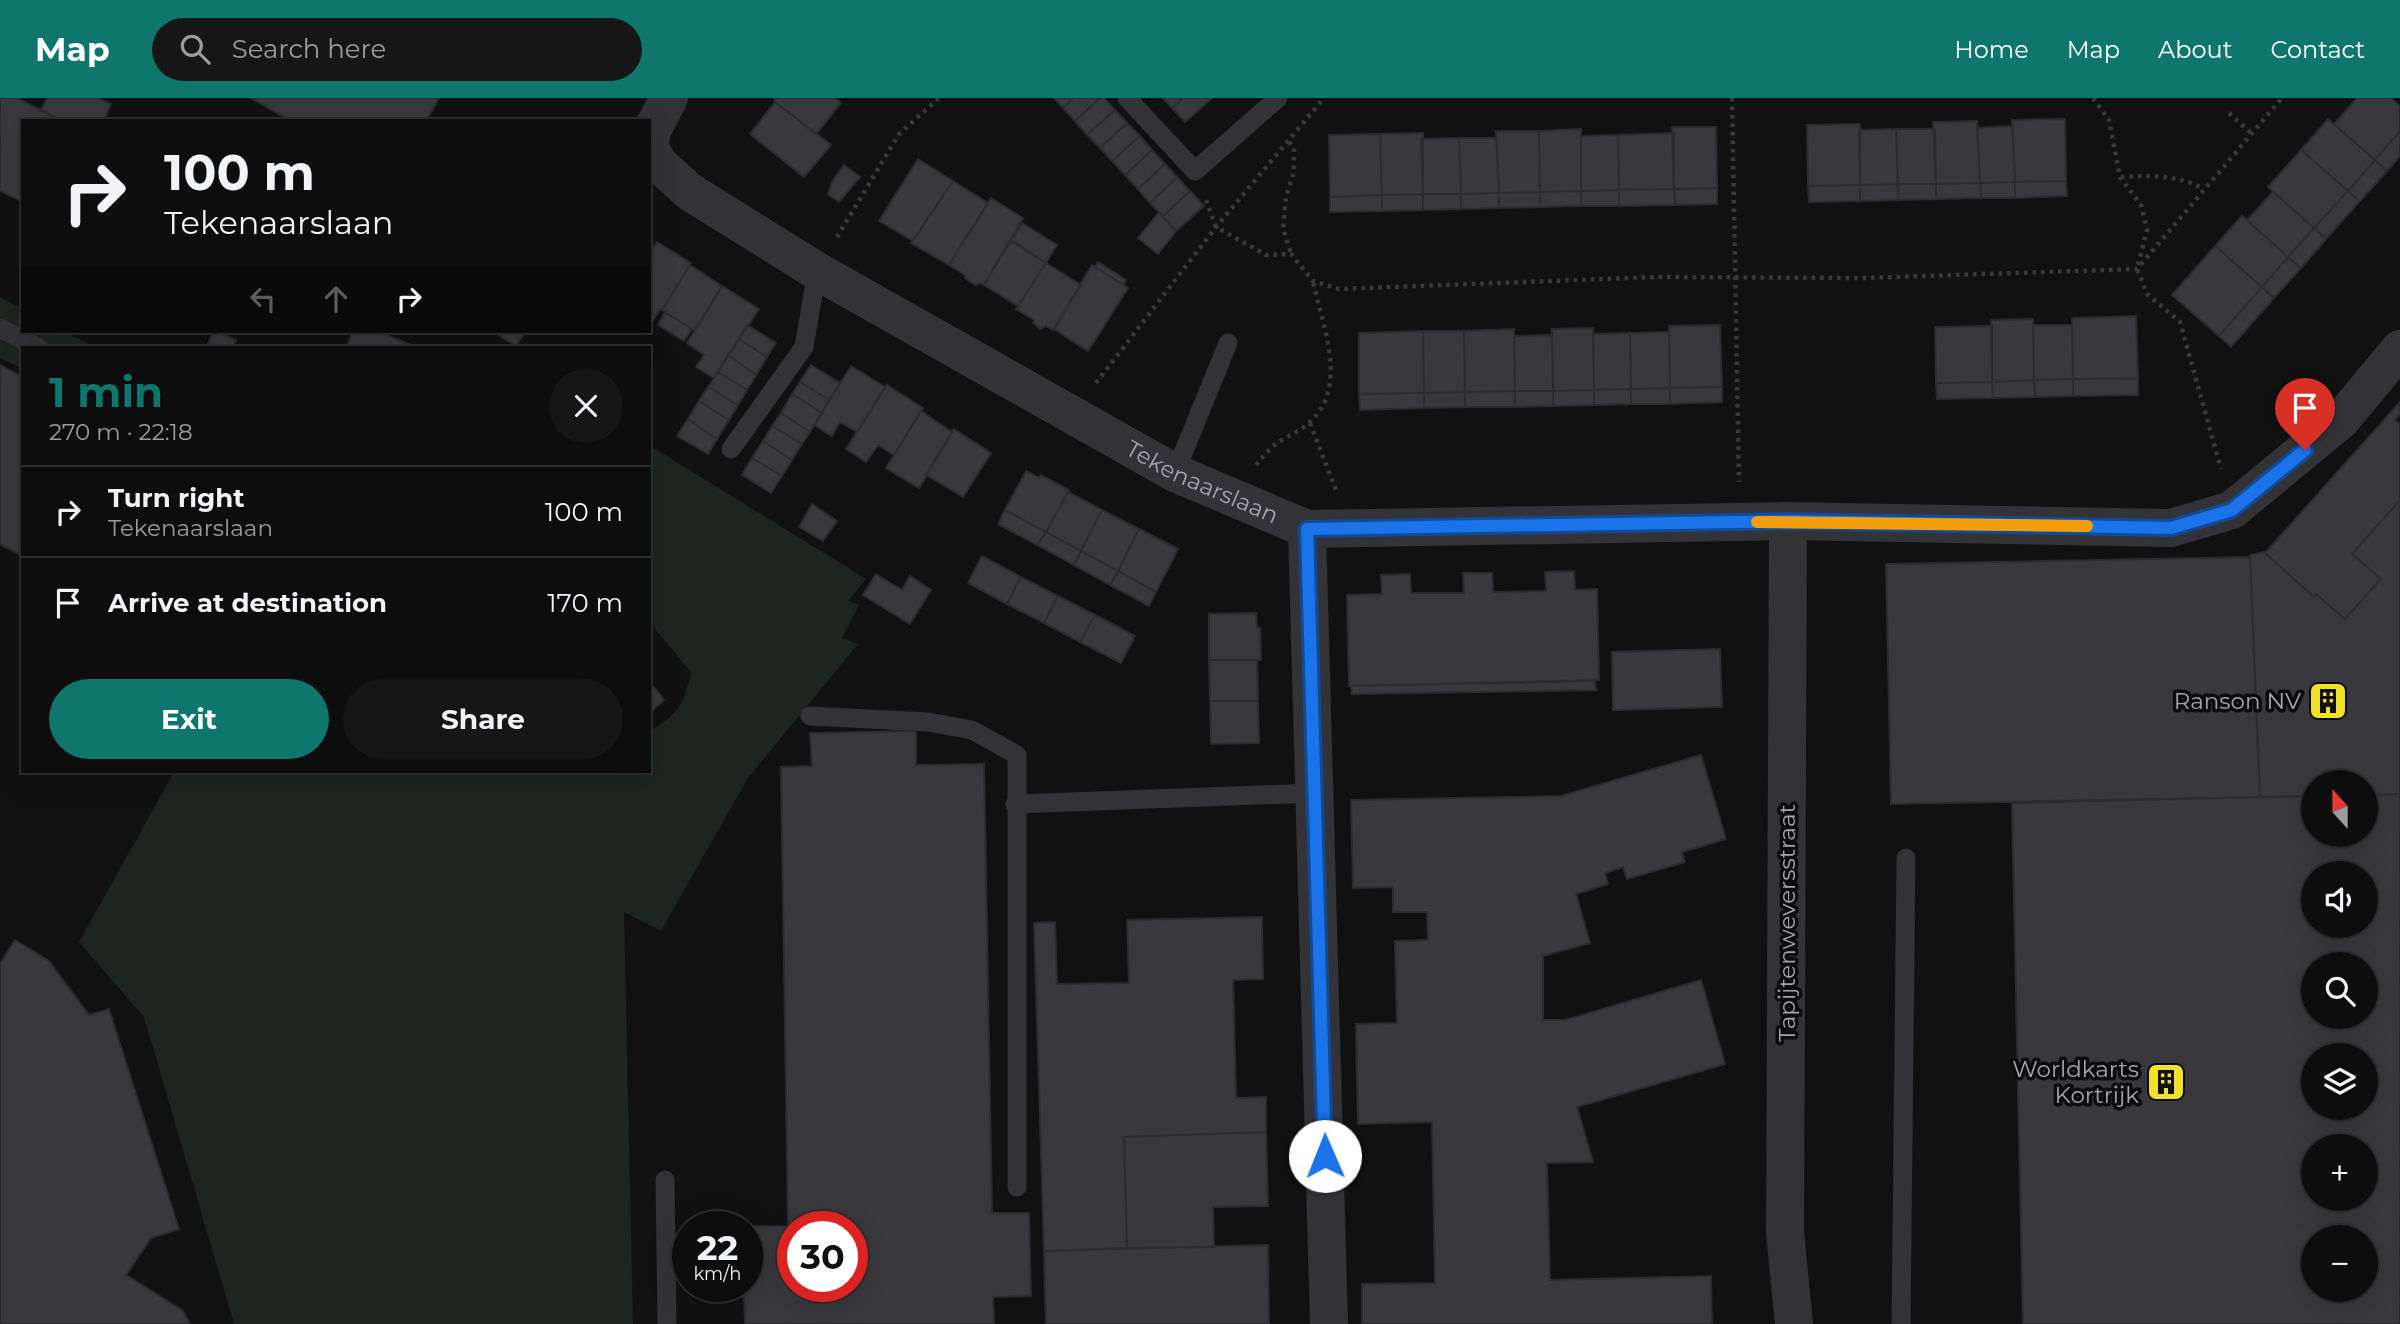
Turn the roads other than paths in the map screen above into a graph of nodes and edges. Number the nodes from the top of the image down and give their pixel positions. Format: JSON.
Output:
{"nodes":[{"id":1,"x":669,"y":98,"type":"edge"},
{"id":2,"x":1127,"y":98,"type":"edge"},
{"id":3,"x":1278,"y":98,"type":"edge"},
{"id":4,"x":651,"y":130,"type":"edge"},
{"id":5,"x":651,"y":151,"type":"edge"},
{"id":6,"x":817,"y":271,"type":"junction"},
{"id":7,"x":0,"y":328,"type":"edge"},
{"id":8,"x":1228,"y":343,"type":"dead end"},
{"id":9,"x":35,"y":346,"type":"edge"},
{"id":10,"x":2400,"y":349,"type":"edge"},
{"id":11,"x":731,"y":449,"type":"dead end"},
{"id":12,"x":1175,"y":473,"type":"junction"},
{"id":13,"x":1788,"y":521,"type":"junction"},
{"id":14,"x":1324,"y":529,"type":"junction"},
{"id":15,"x":810,"y":716,"type":"dead end"},
{"id":16,"x":1315,"y":793,"type":"junction"},
{"id":17,"x":1016,"y":804,"type":"junction"},
{"id":18,"x":1906,"y":858,"type":"dead end"},
{"id":19,"x":665,"y":1180,"type":"dead end"},
{"id":20,"x":1017,"y":1187,"type":"dead end"},
{"id":21,"x":667,"y":1324,"type":"edge"},
{"id":22,"x":1329,"y":1324,"type":"edge"},
{"id":23,"x":1794,"y":1324,"type":"edge"},
{"id":24,"x":1901,"y":1324,"type":"edge"}],
"edges":[{"from":1,"to":4,"type":"street"},
{"from":2,"to":3,"type":"lane"},
{"from":5,"to":6,"type":"street","name":"Tekenaarslaan"},
{"from":6,"to":11,"type":"lane"},
{"from":6,"to":12,"type":"street","name":"Tekenaarslaan"},
{"from":7,"to":9,"type":"lane"},
{"from":8,"to":12,"type":"lane"},
{"from":10,"to":13,"type":"street","name":"Tekenaarslaan"},
{"from":12,"to":14,"type":"street","name":"Tekenaarslaan"},
{"from":13,"to":14,"type":"street","name":"Tekenaarslaan"},
{"from":13,"to":23,"type":"street","name":"Tapijtenweversstraat"},
{"from":14,"to":16,"type":"street"},
{"from":15,"to":17,"type":"lane"},
{"from":16,"to":17,"type":"lane"},
{"from":16,"to":22,"type":"street"},
{"from":17,"to":20,"type":"lane"},
{"from":18,"to":24,"type":"lane"},
{"from":19,"to":21,"type":"lane"}]}
